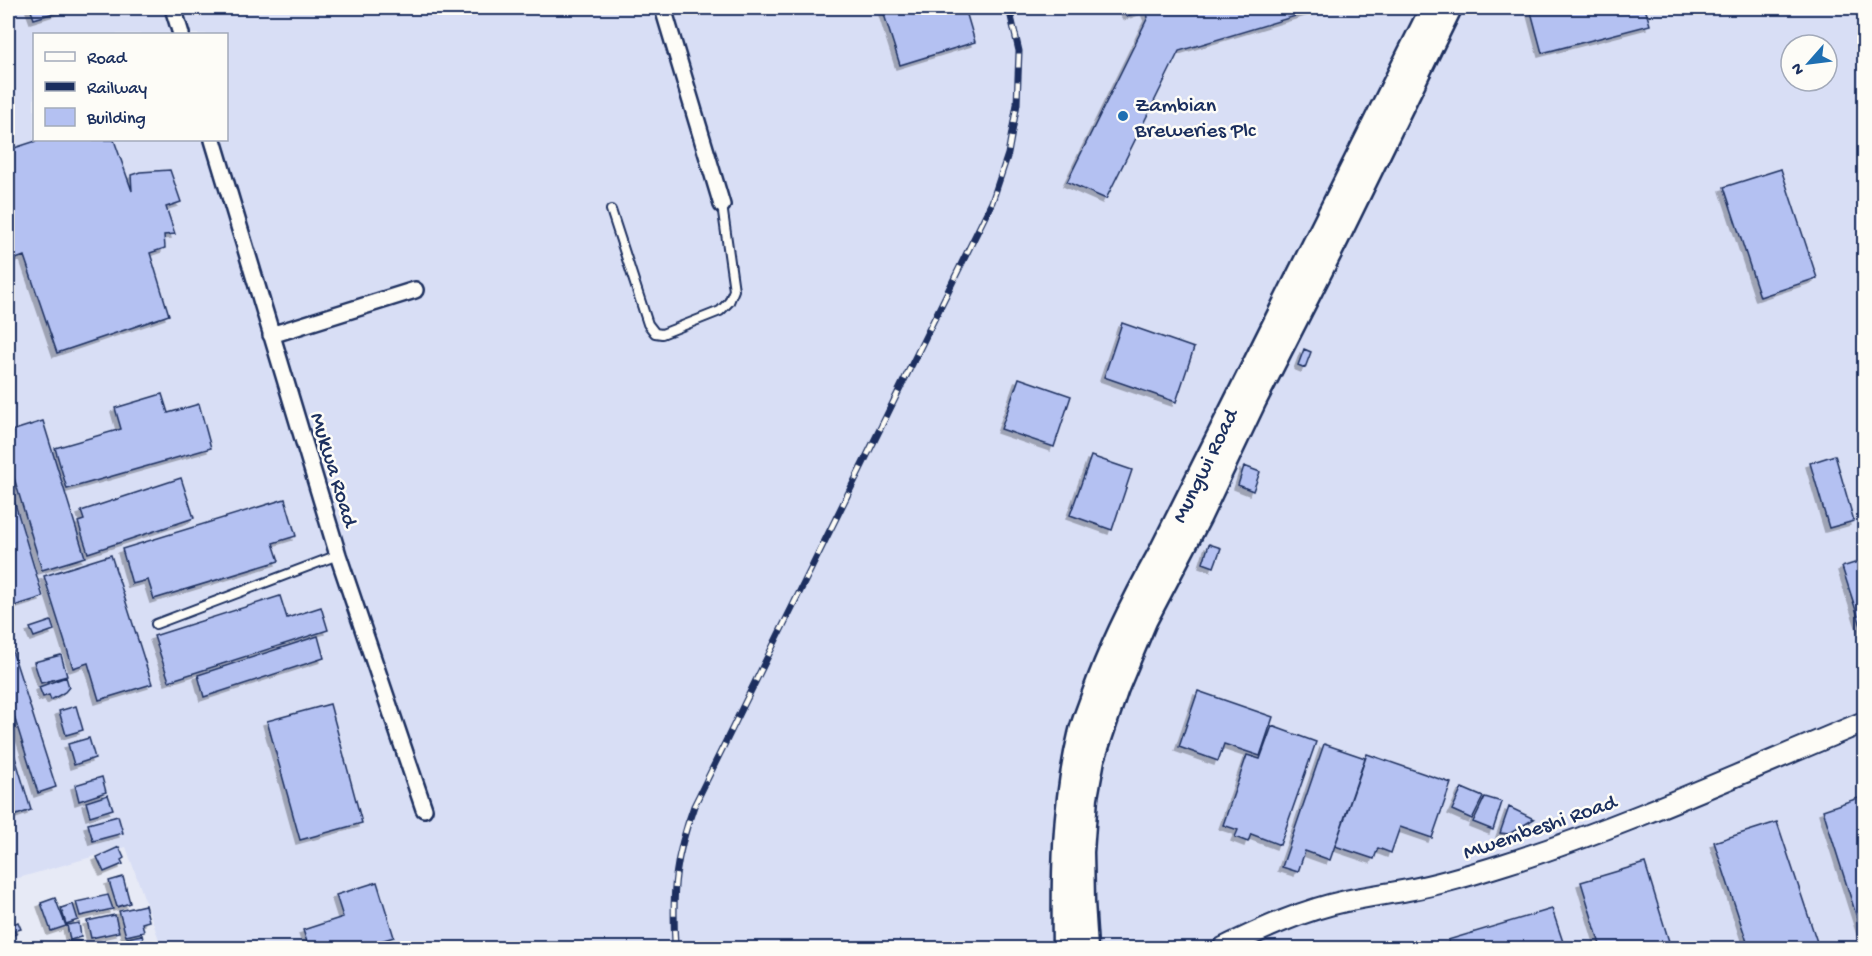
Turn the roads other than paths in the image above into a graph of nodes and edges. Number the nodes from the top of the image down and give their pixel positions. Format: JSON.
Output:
{"nodes":[{"id":1,"x":173,"y":8,"type":"edge"},
{"id":2,"x":663,"y":8,"type":"edge"},
{"id":3,"x":1432,"y":8,"type":"edge"},
{"id":4,"x":1450,"y":8,"type":"edge"},
{"id":5,"x":181,"y":33,"type":"edge"},
{"id":6,"x":213,"y":141,"type":"edge"},
{"id":7,"x":722,"y":205,"type":"joint"},
{"id":8,"x":611,"y":210,"type":"dead end"},
{"id":9,"x":415,"y":290,"type":"dead end"},
{"id":10,"x":271,"y":335,"type":"junction"},
{"id":11,"x":1247,"y":396,"type":"junction"},
{"id":12,"x":338,"y":555,"type":"junction"},
{"id":13,"x":156,"y":624,"type":"dead end"},
{"id":14,"x":1864,"y":722,"type":"edge"},
{"id":15,"x":424,"y":809,"type":"dead end"},
{"id":16,"x":1064,"y":948,"type":"edge"},
{"id":17,"x":1086,"y":948,"type":"edge"},
{"id":18,"x":1223,"y":948,"type":"edge"}],
"edges":[{"from":1,"to":5,"type":"street"},
{"from":2,"to":7,"type":"street"},
{"from":3,"to":11,"type":"main road","name":"Mungwi Road"},
{"from":4,"to":11,"type":"main road","name":"Mungwi Road"},
{"from":6,"to":10,"type":"street","name":"Mukwa Road"},
{"from":7,"to":8,"type":"lane"},
{"from":9,"to":10,"type":"street"},
{"from":10,"to":12,"type":"street","name":"Mukwa Road"},
{"from":11,"to":16,"type":"main road","name":"Mungwi Road"},
{"from":11,"to":17,"type":"main road","name":"Mungwi Road"},
{"from":12,"to":13,"type":"lane"},
{"from":12,"to":15,"type":"street","name":"Mukwa Road"},
{"from":14,"to":18,"type":"street","name":"Mwembeshi Road"}]}
